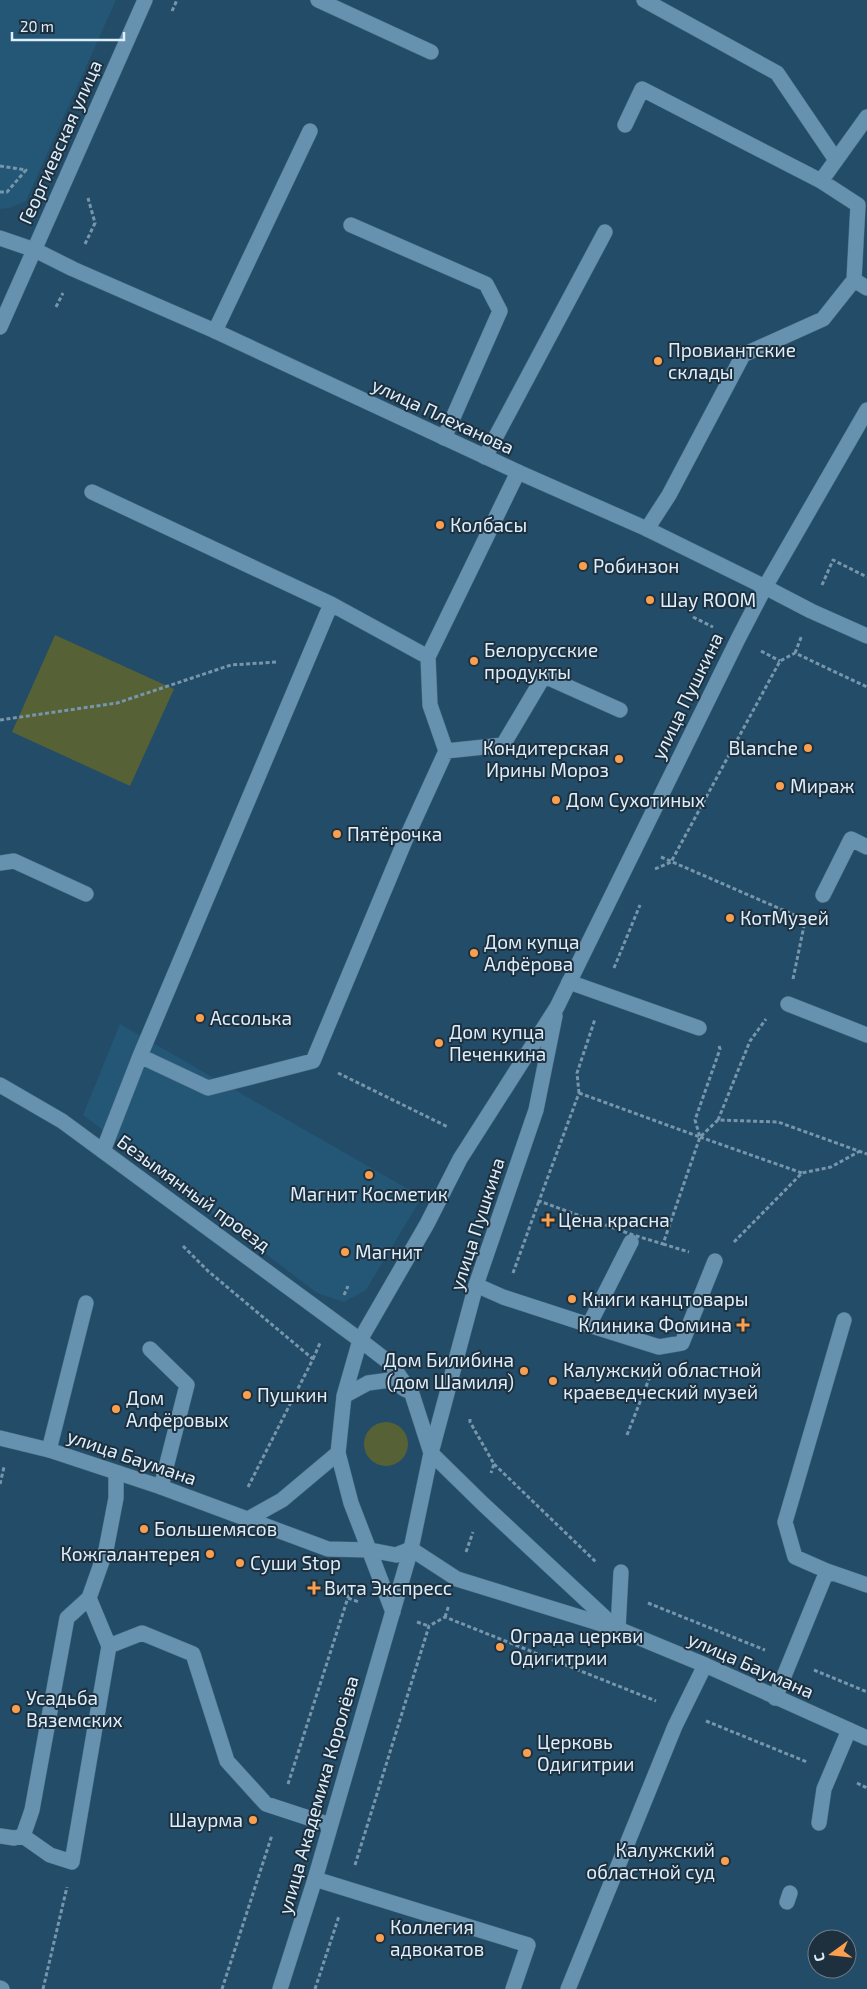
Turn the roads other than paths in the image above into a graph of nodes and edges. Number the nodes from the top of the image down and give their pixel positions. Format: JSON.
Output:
{"nodes":[{"id":1,"x":145,"y":0,"type":"edge"},
{"id":2,"x":318,"y":0,"type":"edge"},
{"id":3,"x":644,"y":0,"type":"edge"},
{"id":4,"x":431,"y":52,"type":"dead end"},
{"id":5,"x":867,"y":118,"type":"edge"},
{"id":6,"x":625,"y":125,"type":"dead end"},
{"id":7,"x":310,"y":131,"type":"dead end"},
{"id":8,"x":836,"y":160,"type":"junction"},
{"id":9,"x":821,"y":181,"type":"junction"},
{"id":10,"x":351,"y":225,"type":"dead end"},
{"id":11,"x":605,"y":232,"type":"dead end"},
{"id":12,"x":0,"y":238,"type":"edge"},
{"id":13,"x":34,"y":250,"type":"junction"},
{"id":14,"x":860,"y":284,"type":"edge"},
{"id":15,"x":0,"y":327,"type":"edge"},
{"id":16,"x":215,"y":331,"type":"junction"},
{"id":17,"x":867,"y":410,"type":"edge"},
{"id":18,"x":444,"y":438,"type":"junction"},
{"id":19,"x":485,"y":457,"type":"junction"},
{"id":20,"x":518,"y":472,"type":"junction"},
{"id":21,"x":92,"y":492,"type":"dead end"},
{"id":22,"x":648,"y":530,"type":"junction"},
{"id":23,"x":765,"y":587,"type":"junction"},
{"id":24,"x":331,"y":604,"type":"junction"},
{"id":25,"x":867,"y":636,"type":"edge"},
{"id":26,"x":428,"y":656,"type":"junction"},
{"id":27,"x":620,"y":710,"type":"dead end"},
{"id":28,"x":446,"y":752,"type":"junction"},
{"id":29,"x":867,"y":847,"type":"edge"},
{"id":30,"x":0,"y":863,"type":"edge"},
{"id":31,"x":86,"y":894,"type":"dead end"},
{"id":32,"x":822,"y":895,"type":"road end"},
{"id":33,"x":569,"y":982,"type":"junction"},
{"id":34,"x":788,"y":1004,"type":"road end"},
{"id":35,"x":557,"y":1007,"type":"junction"},
{"id":36,"x":699,"y":1028,"type":"road end"},
{"id":37,"x":867,"y":1035,"type":"edge"},
{"id":38,"x":140,"y":1056,"type":"junction"},
{"id":39,"x":0,"y":1085,"type":"edge"},
{"id":40,"x":102,"y":1151,"type":"junction"},
{"id":41,"x":630,"y":1242,"type":"dead end"},
{"id":42,"x":715,"y":1261,"type":"road end"},
{"id":43,"x":476,"y":1285,"type":"junction"},
{"id":44,"x":86,"y":1303,"type":"dead end"},
{"id":45,"x":844,"y":1320,"type":"dead end"},
{"id":46,"x":589,"y":1325,"type":"junction"},
{"id":47,"x":360,"y":1340,"type":"junction"},
{"id":48,"x":150,"y":1350,"type":"dead end"},
{"id":49,"x":412,"y":1394,"type":"junction"},
{"id":50,"x":344,"y":1396,"type":"junction"},
{"id":51,"x":0,"y":1438,"type":"edge"},
{"id":52,"x":49,"y":1450,"type":"junction"},
{"id":53,"x":338,"y":1453,"type":"junction"},
{"id":54,"x":431,"y":1453,"type":"junction"},
{"id":55,"x":116,"y":1473,"type":"junction"},
{"id":56,"x":162,"y":1487,"type":"junction"},
{"id":57,"x":248,"y":1519,"type":"junction"},
{"id":58,"x":411,"y":1549,"type":"junction"},
{"id":59,"x":370,"y":1550,"type":"junction"},
{"id":60,"x":827,"y":1571,"type":"junction"},
{"id":61,"x":620,"y":1579,"type":"road end"},
{"id":62,"x":867,"y":1585,"type":"edge"},
{"id":63,"x":89,"y":1598,"type":"junction"},
{"id":64,"x":393,"y":1612,"type":"junction"},
{"id":65,"x":618,"y":1629,"type":"junction"},
{"id":66,"x":109,"y":1646,"type":"junction"},
{"id":67,"x":704,"y":1665,"type":"junction"},
{"id":68,"x":775,"y":1698,"type":"junction"},
{"id":69,"x":849,"y":1730,"type":"junction"},
{"id":70,"x":867,"y":1738,"type":"edge"},
{"id":71,"x":819,"y":1823,"type":"dead end"},
{"id":72,"x":330,"y":1825,"type":"junction"},
{"id":73,"x":0,"y":1836,"type":"edge"},
{"id":74,"x":23,"y":1836,"type":"junction"},
{"id":75,"x":314,"y":1879,"type":"junction"},
{"id":76,"x":280,"y":1989,"type":"edge"},
{"id":77,"x":513,"y":1989,"type":"edge"},
{"id":78,"x":568,"y":1989,"type":"edge"}],
"edges":[{"from":1,"to":13,"type":"street","name":"Георгиевская улица"},
{"from":2,"to":4,"type":"street"},
{"from":3,"to":8,"type":"street"},
{"from":5,"to":8,"type":"street"},
{"from":6,"to":9,"type":"street"},
{"from":7,"to":16,"type":"street"},
{"from":8,"to":9,"type":"street"},
{"from":9,"to":14,"type":"street"},
{"from":10,"to":18,"type":"street"},
{"from":11,"to":19,"type":"street"},
{"from":12,"to":13,"type":"street","name":"улица Плеханова"},
{"from":13,"to":15,"type":"street","name":"Георгиевская улица"},
{"from":13,"to":16,"type":"street","name":"улица Плеханова"},
{"from":14,"to":22,"type":"street"},
{"from":16,"to":18,"type":"street","name":"улица Плеханова"},
{"from":17,"to":23,"type":"street","name":"улица Пушкина"},
{"from":18,"to":19,"type":"street","name":"улица Плеханова"},
{"from":19,"to":20,"type":"street","name":"улица Плеханова"},
{"from":20,"to":22,"type":"street","name":"улица Плеханова"},
{"from":20,"to":26,"type":"street"},
{"from":21,"to":24,"type":"street"},
{"from":22,"to":23,"type":"street","name":"улица Плеханова"},
{"from":23,"to":25,"type":"street","name":"улица Плеханова"},
{"from":23,"to":33,"type":"street","name":"улица Пушкина"},
{"from":24,"to":26,"type":"street"},
{"from":24,"to":38,"type":"street"},
{"from":26,"to":28,"type":"street"},
{"from":27,"to":28,"type":"street"},
{"from":28,"to":38,"type":"street"},
{"from":29,"to":32,"type":"street"},
{"from":30,"to":31,"type":"street"},
{"from":33,"to":35,"type":"street","name":"улица Пушкина"},
{"from":33,"to":36,"type":"street"},
{"from":34,"to":37,"type":"street"},
{"from":35,"to":43,"type":"street","name":"улица Пушкина"},
{"from":35,"to":47,"type":"street","name":"улица Пушкина"},
{"from":38,"to":40,"type":"street"},
{"from":39,"to":40,"type":"street","name":"Безымянный проезд"},
{"from":40,"to":47,"type":"street","name":"Безымянный проезд"},
{"from":41,"to":46,"type":"street"},
{"from":42,"to":46,"type":"street"},
{"from":43,"to":46,"type":"street"},
{"from":43,"to":54,"type":"street","name":"улица Пушкина"},
{"from":44,"to":52,"type":"street"},
{"from":45,"to":60,"type":"street"},
{"from":47,"to":49,"type":"street","name":"Безымянный проезд"},
{"from":47,"to":50,"type":"street","name":"улица Пушкина"},
{"from":48,"to":56,"type":"street"},
{"from":49,"to":50,"type":"street"},
{"from":49,"to":54,"type":"street","name":"Безымянный проезд"},
{"from":50,"to":53,"type":"street","name":"улица Пушкина"},
{"from":51,"to":52,"type":"street","name":"улица Баумана"},
{"from":52,"to":55,"type":"street","name":"улица Баумана"},
{"from":53,"to":57,"type":"street"},
{"from":53,"to":59,"type":"street"},
{"from":54,"to":58,"type":"street","name":"улица Пушкина"},
{"from":54,"to":65,"type":"street","name":"улица Баумана"},
{"from":55,"to":56,"type":"street","name":"улица Баумана"},
{"from":55,"to":63,"type":"street"},
{"from":56,"to":57,"type":"street","name":"улица Баумана"},
{"from":57,"to":59,"type":"street","name":"улица Баумана"},
{"from":58,"to":59,"type":"street","name":"улица Баумана"},
{"from":58,"to":64,"type":"street","name":"улица Академика Королёва"},
{"from":58,"to":65,"type":"street","name":"улица Баумана"},
{"from":59,"to":64,"type":"street"},
{"from":60,"to":62,"type":"street"},
{"from":60,"to":68,"type":"street"},
{"from":61,"to":65,"type":"street"},
{"from":63,"to":66,"type":"street"},
{"from":63,"to":74,"type":"street"},
{"from":64,"to":72,"type":"street","name":"улица Академика Королёва"},
{"from":65,"to":67,"type":"street","name":"улица Баумана"},
{"from":66,"to":72,"type":"street"},
{"from":66,"to":74,"type":"street"},
{"from":67,"to":68,"type":"street","name":"улица Баумана"},
{"from":67,"to":78,"type":"street"},
{"from":68,"to":69,"type":"street","name":"улица Баумана"},
{"from":69,"to":70,"type":"street","name":"улица Баумана"},
{"from":69,"to":71,"type":"street"},
{"from":72,"to":75,"type":"street","name":"улица Академика Королёва"},
{"from":73,"to":74,"type":"street"},
{"from":75,"to":76,"type":"street","name":"улица Академика Королёва"},
{"from":75,"to":77,"type":"street"}]}
